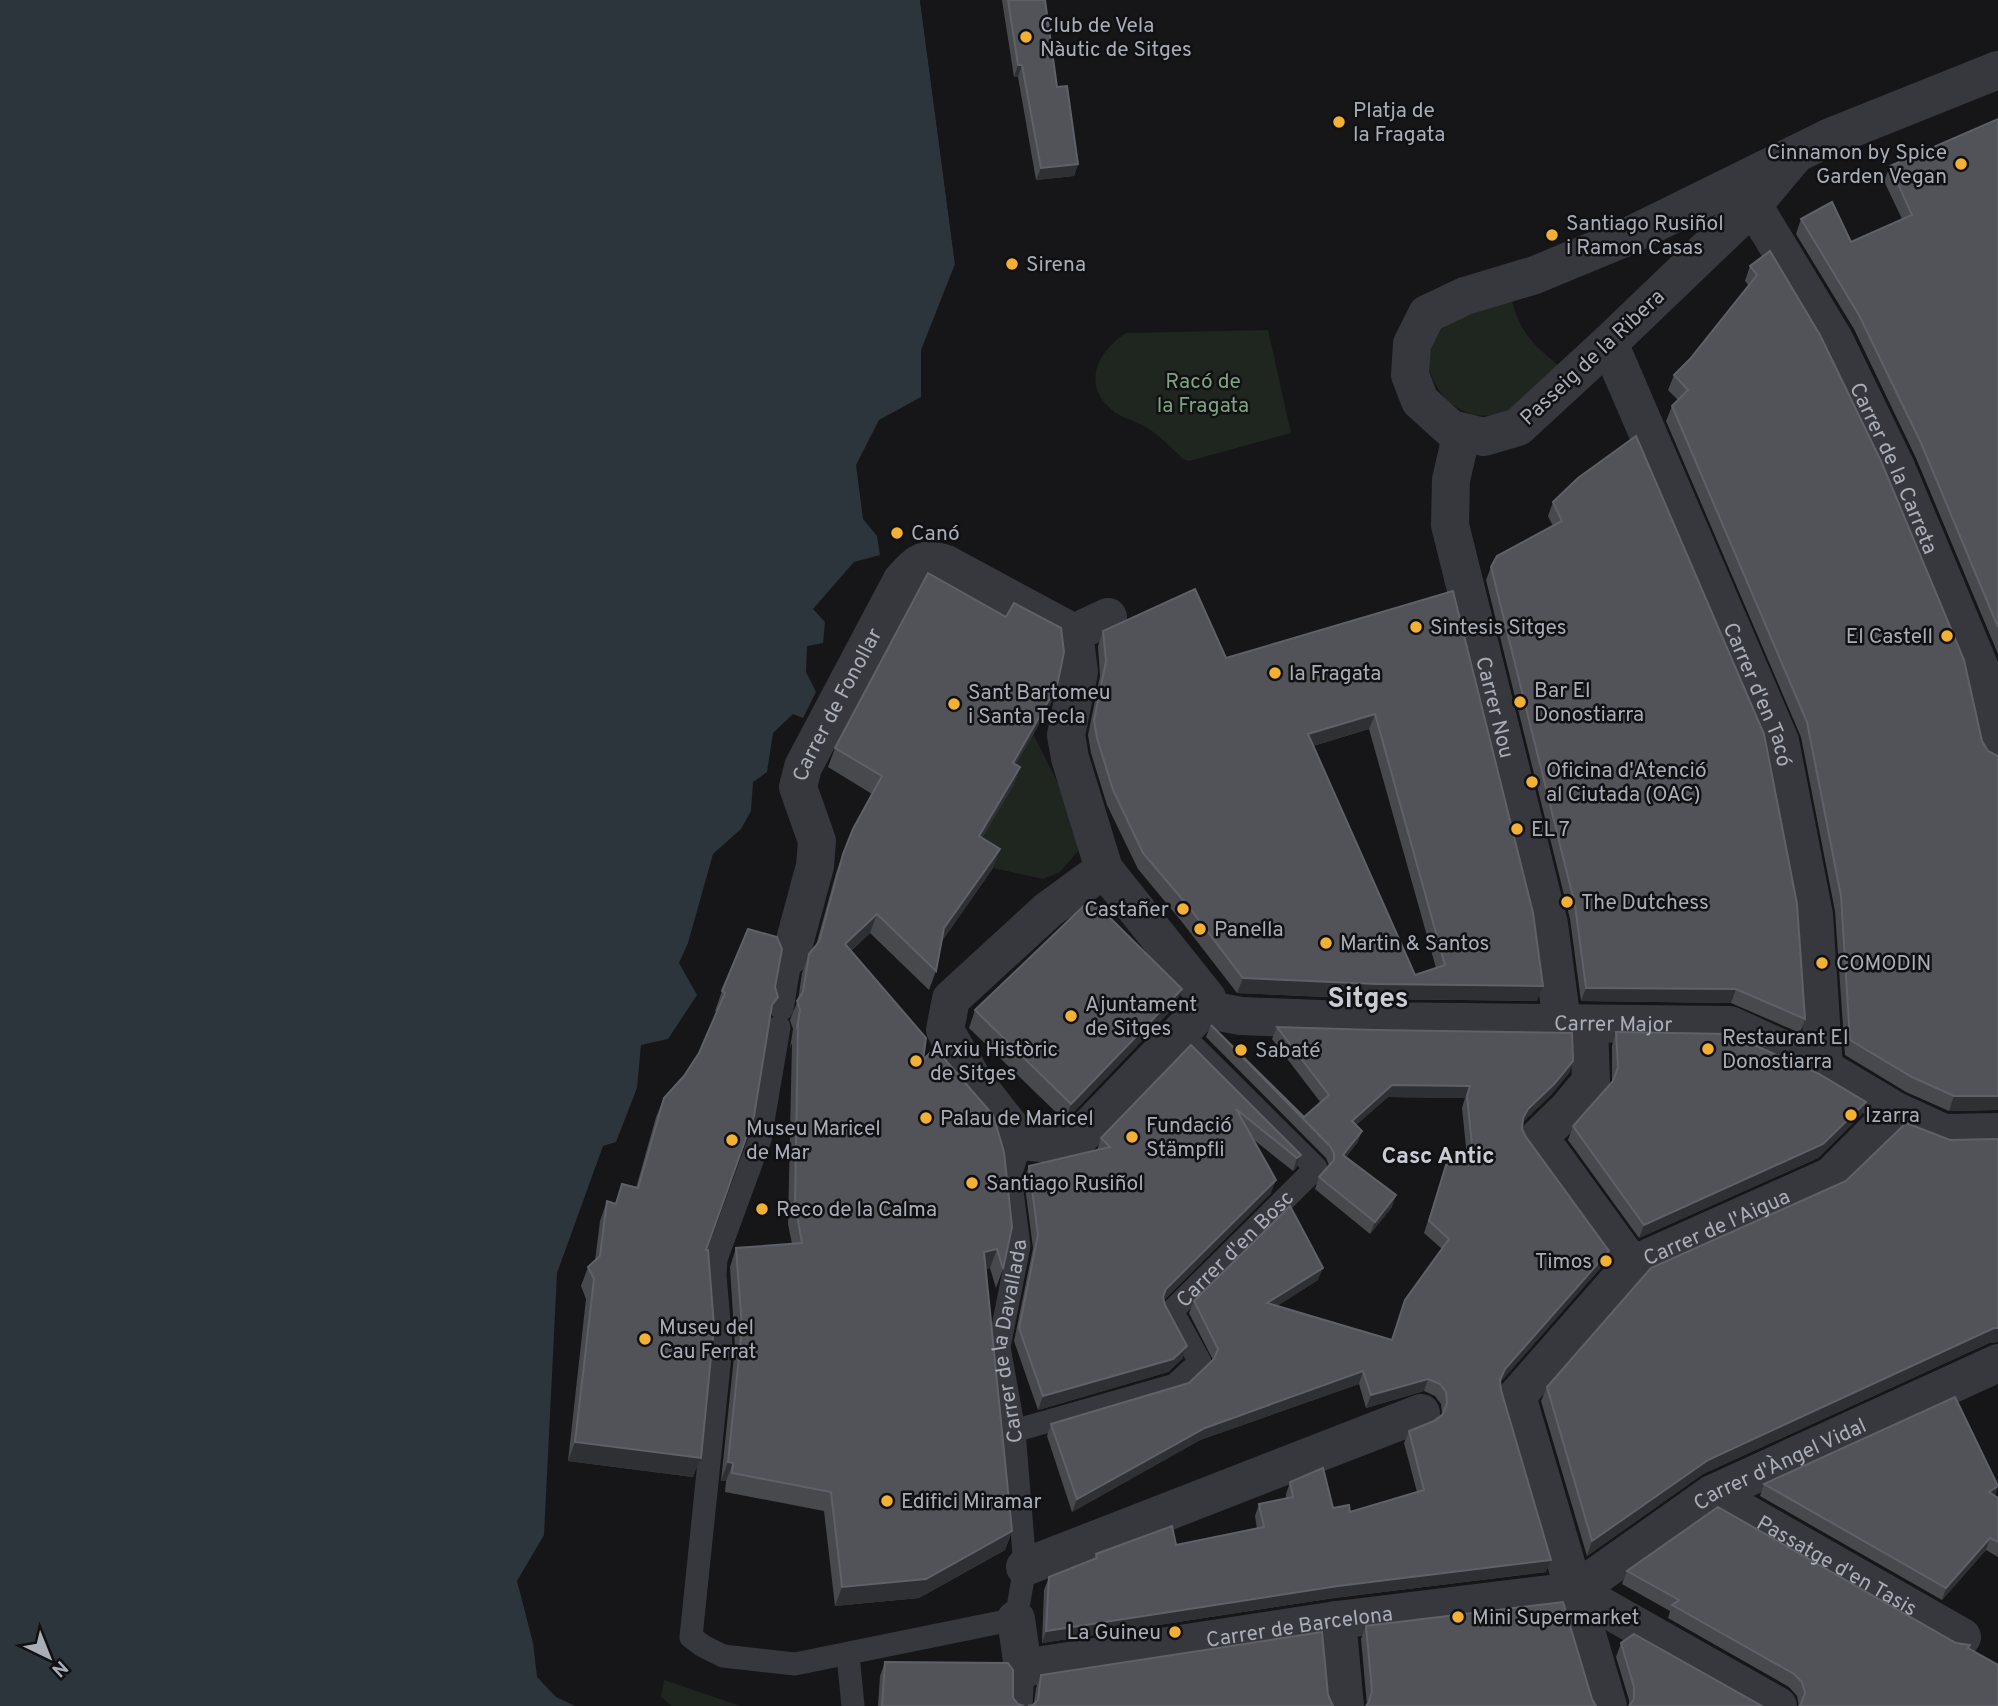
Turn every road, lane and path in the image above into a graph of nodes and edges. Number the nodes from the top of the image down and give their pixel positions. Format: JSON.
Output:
{"nodes":[{"id":1,"x":1998,"y":70,"type":"edge"},
{"id":2,"x":1795,"y":155,"type":"junction"},
{"id":3,"x":1753,"y":205,"type":"junction"},
{"id":4,"x":1609,"y":343,"type":"junction"},
{"id":5,"x":1462,"y":432,"type":"junction"},
{"id":6,"x":1108,"y":617,"type":"dead end"},
{"id":7,"x":1074,"y":634,"type":"junction"},
{"id":8,"x":1998,"y":750,"type":"edge"},
{"id":9,"x":1104,"y":869,"type":"junction"},
{"id":10,"x":791,"y":955,"type":"joint"},
{"id":11,"x":1191,"y":1021,"type":"junction"},
{"id":12,"x":1576,"y":1024,"type":"junction"},
{"id":13,"x":1824,"y":1068,"type":"junction"},
{"id":14,"x":1896,"y":1111,"type":"junction"},
{"id":15,"x":1998,"y":1132,"type":"edge"},
{"id":16,"x":1021,"y":1141,"type":"junction"},
{"id":17,"x":1632,"y":1265,"type":"junction"},
{"id":18,"x":1998,"y":1363,"type":"edge"},
{"id":19,"x":1421,"y":1413,"type":"dead end"},
{"id":20,"x":1014,"y":1431,"type":"junction"},
{"id":21,"x":1712,"y":1494,"type":"junction"},
{"id":22,"x":1025,"y":1567,"type":"junction"},
{"id":23,"x":1575,"y":1591,"type":"junction"},
{"id":24,"x":1016,"y":1619,"type":"junction"},
{"id":25,"x":1337,"y":1620,"type":"junction"},
{"id":26,"x":1962,"y":1637,"type":"dead end"},
{"id":27,"x":848,"y":1655,"type":"junction"},
{"id":28,"x":1023,"y":1668,"type":"junction"},
{"id":29,"x":853,"y":1706,"type":"edge"},
{"id":30,"x":1021,"y":1706,"type":"edge"},
{"id":31,"x":1345,"y":1706,"type":"edge"},
{"id":32,"x":1608,"y":1706,"type":"edge"},
{"id":33,"x":1779,"y":1706,"type":"edge"}],
"edges":[{"from":1,"to":2,"type":"street","name":"Passeig de la Ribera"},
{"from":2,"to":3,"type":"street","name":"Passeig de la Ribera"},
{"from":2,"to":5,"type":"street","name":"Passeig de la Ribera"},
{"from":3,"to":4,"type":"street","name":"Passeig de la Ribera"},
{"from":3,"to":8,"type":"street","name":"Carrer de la Carreta"},
{"from":4,"to":5,"type":"street","name":"Passeig de la Ribera"},
{"from":4,"to":13,"type":"street","name":"Carrer d'en Tacó"},
{"from":5,"to":12,"type":"street","name":"Carrer Nou"},
{"from":6,"to":7,"type":"street"},
{"from":7,"to":9,"type":"street"},
{"from":7,"to":10,"type":"street","name":"Carrer de Fonollar"},
{"from":9,"to":11,"type":"street"},
{"from":9,"to":16,"type":"street"},
{"from":10,"to":27,"type":"lane","name":"Carrer de Fonollar"},
{"from":11,"to":12,"type":"street","name":"Carrer Major"},
{"from":11,"to":16,"type":"street"},
{"from":11,"to":20,"type":"lane","name":"Carrer d'en Bosc"},
{"from":12,"to":13,"type":"street","name":"Carrer Major"},
{"from":12,"to":17,"type":"street","name":"Carrer Nou"},
{"from":13,"to":14,"type":"street","name":"Carrer Major"},
{"from":14,"to":15,"type":"street","name":"Carrer Major"},
{"from":14,"to":17,"type":"street","name":"Carrer de l'Aigua"},
{"from":16,"to":20,"type":"lane","name":"Carrer de la Davallada"},
{"from":17,"to":23,"type":"street","name":"Carrer de l'Aigua"},
{"from":18,"to":21,"type":"street","name":"Carrer d'Àngel Vidal"},
{"from":19,"to":22,"type":"street"},
{"from":20,"to":22,"type":"lane","name":"Carrer de la Davallada"},
{"from":21,"to":23,"type":"street","name":"Carrer d'Àngel Vidal"},
{"from":21,"to":26,"type":"street","name":"Passatge d'en Tasis"},
{"from":22,"to":24,"type":"lane","name":"Carrer de la Davallada"},
{"from":23,"to":25,"type":"street","name":"Carrer de Barcelona"},
{"from":23,"to":32,"type":"street"},
{"from":23,"to":33,"type":"street"},
{"from":24,"to":27,"type":"lane"},
{"from":24,"to":28,"type":"street","name":"Carrer de la Davallada"},
{"from":25,"to":28,"type":"street","name":"Carrer de Barcelona"},
{"from":25,"to":31,"type":"street"},
{"from":27,"to":29,"type":"lane"},
{"from":28,"to":30,"type":"lane"}]}
